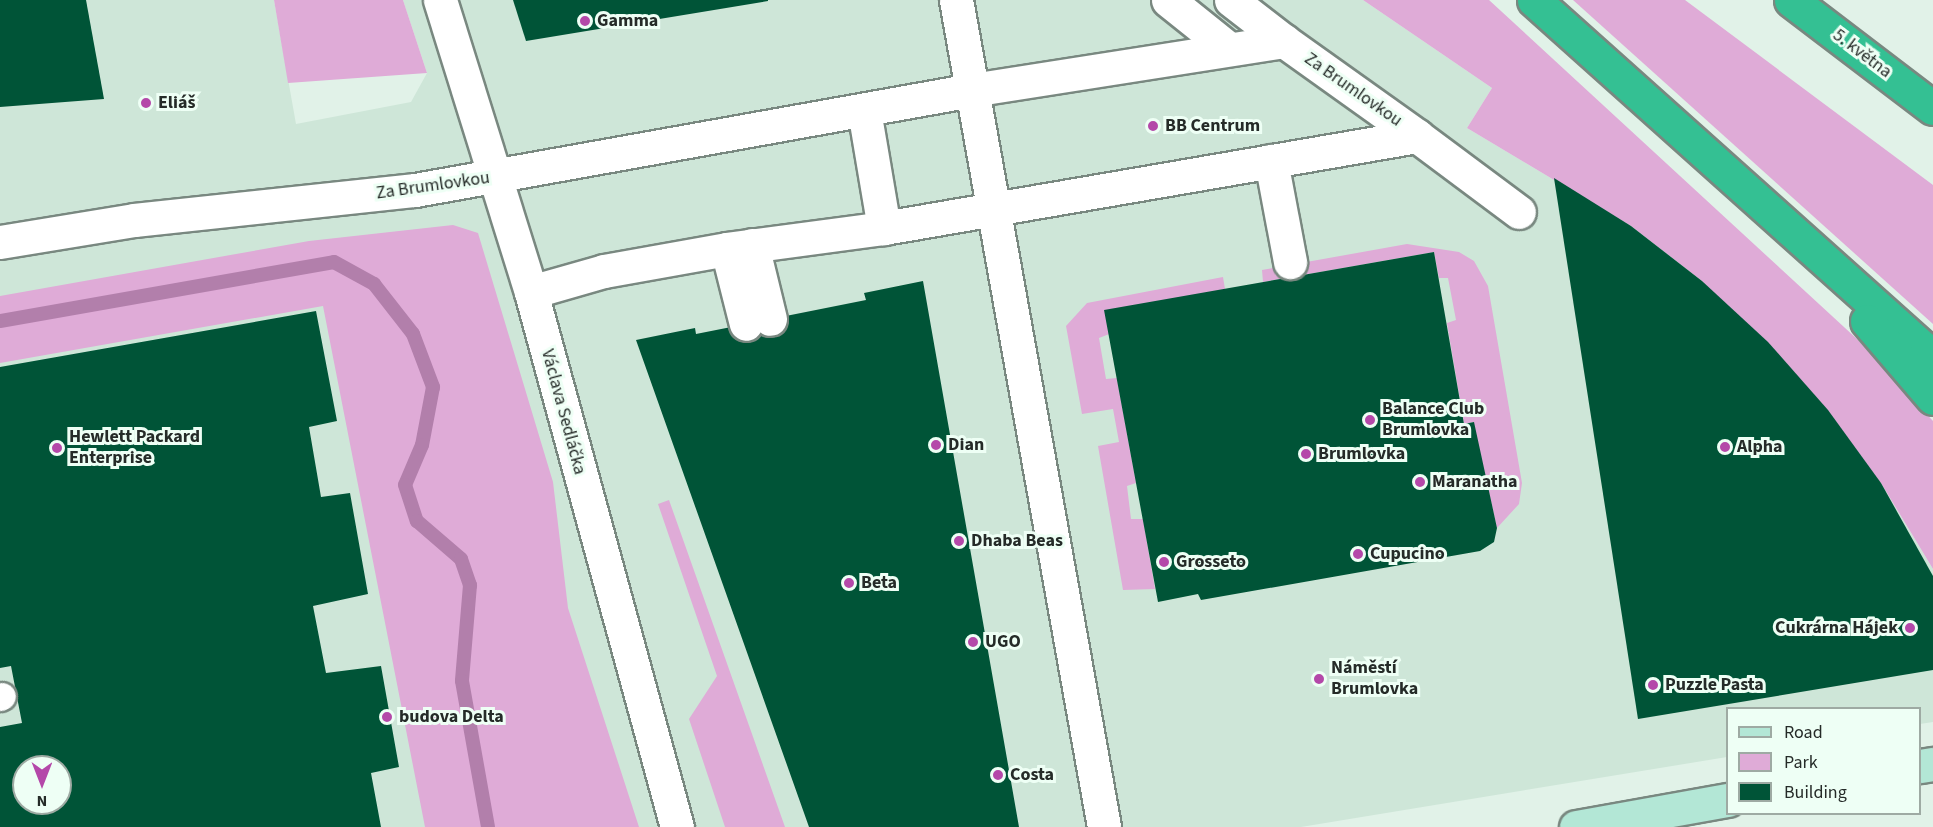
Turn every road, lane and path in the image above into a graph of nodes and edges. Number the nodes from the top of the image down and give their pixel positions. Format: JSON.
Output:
{"nodes":[{"id":1,"x":441,"y":0,"type":"edge"},
{"id":2,"x":956,"y":0,"type":"edge"},
{"id":3,"x":1168,"y":0,"type":"edge"},
{"id":4,"x":1231,"y":0,"type":"edge"},
{"id":5,"x":1534,"y":0,"type":"edge"},
{"id":6,"x":1791,"y":0,"type":"edge"},
{"id":7,"x":1284,"y":41,"type":"junction"},
{"id":8,"x":1228,"y":48,"type":"junction"},
{"id":9,"x":972,"y":90,"type":"junction"},
{"id":10,"x":1933,"y":108,"type":"edge"},
{"id":11,"x":864,"y":110,"type":"junction"},
{"id":12,"x":1417,"y":136,"type":"junction"},
{"id":13,"x":1271,"y":161,"type":"junction"},
{"id":14,"x":495,"y":178,"type":"junction"},
{"id":15,"x":993,"y":208,"type":"junction"},
{"id":16,"x":1519,"y":212,"type":"dead end"},
{"id":17,"x":1783,"y":224,"type":"junction"},
{"id":18,"x":884,"y":228,"type":"junction"},
{"id":19,"x":0,"y":242,"type":"edge"},
{"id":20,"x":740,"y":247,"type":"junction"},
{"id":21,"x":1290,"y":261,"type":"dead end"},
{"id":22,"x":531,"y":292,"type":"junction"},
{"id":23,"x":758,"y":322,"type":"dead end"},
{"id":24,"x":1933,"y":357,"type":"edge"},
{"id":25,"x":1933,"y":398,"type":"edge"},
{"id":26,"x":1726,"y":800,"type":"edge"},
{"id":27,"x":677,"y":827,"type":"edge"},
{"id":28,"x":1104,"y":827,"type":"edge"},
{"id":29,"x":1576,"y":827,"type":"edge"}],
"edges":[{"from":1,"to":14,"type":"street","name":"Václava Sedláčka"},
{"from":2,"to":9,"type":"street"},
{"from":3,"to":8,"type":"street"},
{"from":4,"to":7,"type":"street"},
{"from":5,"to":17,"type":"highway"},
{"from":6,"to":10,"type":"highway","name":"5. května"},
{"from":7,"to":8,"type":"street","name":"Za Brumlovkou"},
{"from":7,"to":12,"type":"street","name":"Za Brumlovkou"},
{"from":8,"to":9,"type":"street","name":"Za Brumlovkou"},
{"from":9,"to":11,"type":"street","name":"Za Brumlovkou"},
{"from":9,"to":15,"type":"street"},
{"from":11,"to":14,"type":"street","name":"Za Brumlovkou"},
{"from":11,"to":18,"type":"street"},
{"from":12,"to":13,"type":"street","name":"Za Brumlovkou"},
{"from":12,"to":16,"type":"street"},
{"from":13,"to":15,"type":"street","name":"Za Brumlovkou"},
{"from":13,"to":21,"type":"street"},
{"from":14,"to":19,"type":"street","name":"Za Brumlovkou"},
{"from":14,"to":22,"type":"street","name":"Václava Sedláčka"},
{"from":15,"to":18,"type":"street","name":"Za Brumlovkou"},
{"from":15,"to":28,"type":"street"},
{"from":17,"to":24,"type":"highway"},
{"from":17,"to":25,"type":"highway"},
{"from":18,"to":20,"type":"street","name":"Za Brumlovkou"},
{"from":20,"to":22,"type":"street","name":"Za Brumlovkou"},
{"from":20,"to":23,"type":"street"},
{"from":22,"to":27,"type":"street","name":"Václava Sedláčka"},
{"from":26,"to":29,"type":"main road"}]}
